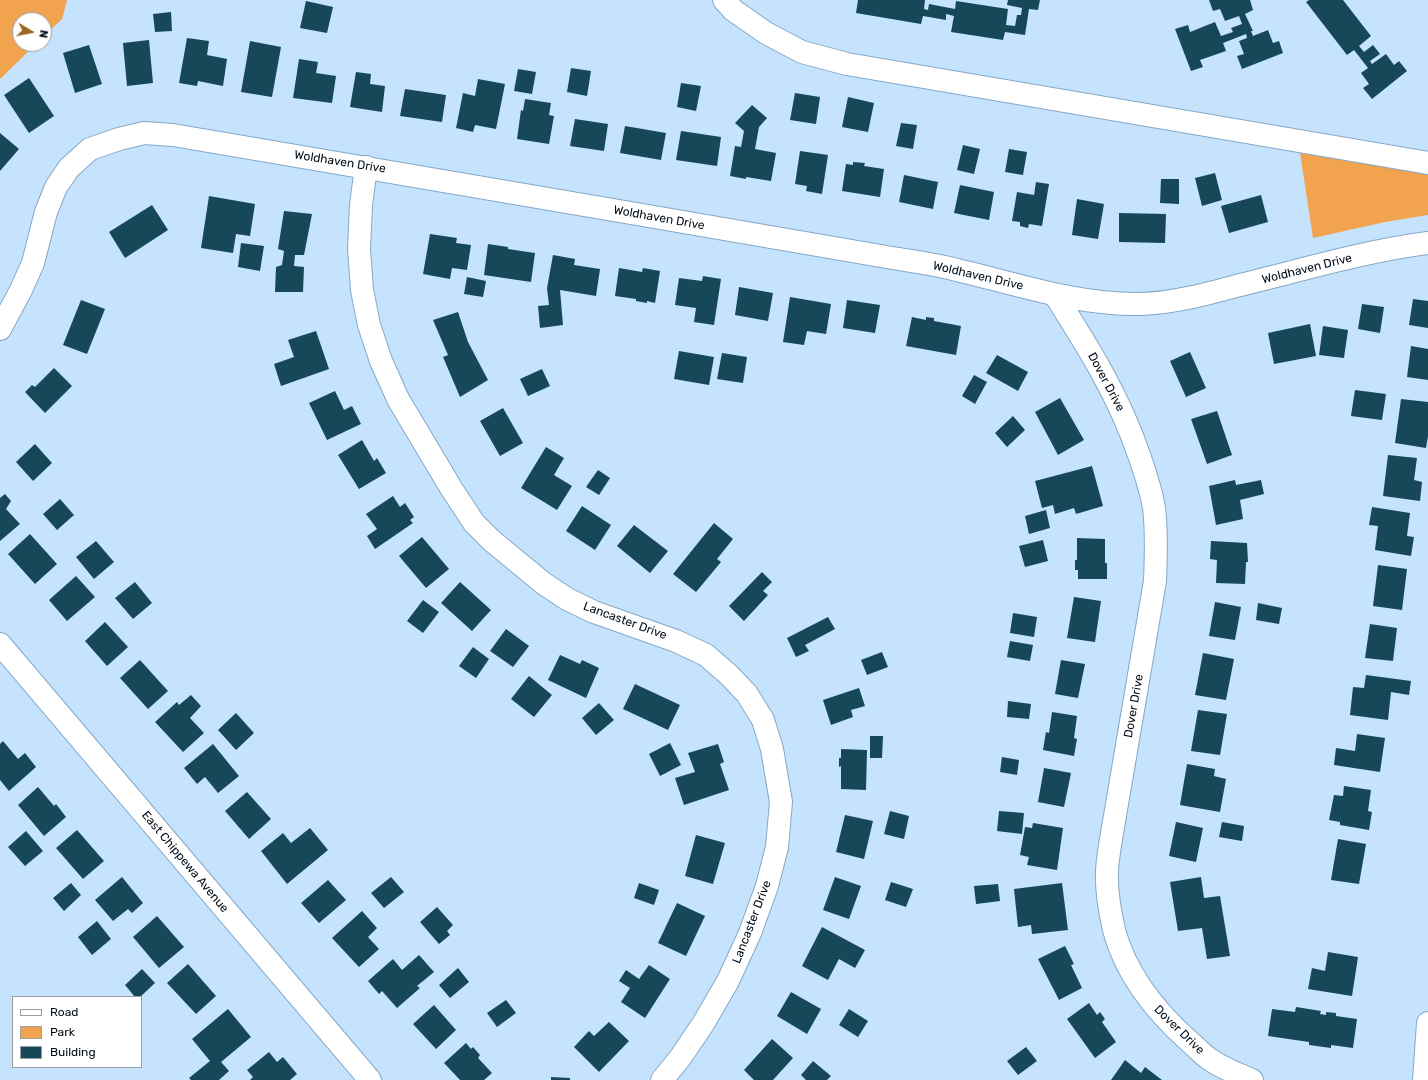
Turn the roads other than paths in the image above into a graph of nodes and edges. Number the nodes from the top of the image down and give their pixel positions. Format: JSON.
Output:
{"nodes":[{"id":1,"x":724,"y":0,"type":"edge"},
{"id":2,"x":1428,"y":163,"type":"edge"},
{"id":3,"x":366,"y":167,"type":"junction"},
{"id":4,"x":1428,"y":243,"type":"edge"},
{"id":5,"x":1055,"y":295,"type":"junction"},
{"id":6,"x":0,"y":329,"type":"edge"},
{"id":7,"x":0,"y":644,"type":"edge"},
{"id":8,"x":1428,"y":1023,"type":"edge"},
{"id":9,"x":370,"y":1080,"type":"edge"},
{"id":10,"x":662,"y":1080,"type":"edge"},
{"id":11,"x":1252,"y":1080,"type":"edge"},
{"id":12,"x":1424,"y":1080,"type":"edge"}],
"edges":[{"from":1,"to":2,"type":"street"},
{"from":3,"to":5,"type":"street","name":"Woldhaven Drive"},
{"from":3,"to":6,"type":"street","name":"Woldhaven Drive"},
{"from":3,"to":10,"type":"street","name":"Lancaster Drive"},
{"from":4,"to":5,"type":"street","name":"Woldhaven Drive"},
{"from":5,"to":11,"type":"street","name":"Dover Drive"},
{"from":7,"to":9,"type":"street","name":"East Chippewa Avenue"},
{"from":8,"to":12,"type":"street"}]}
